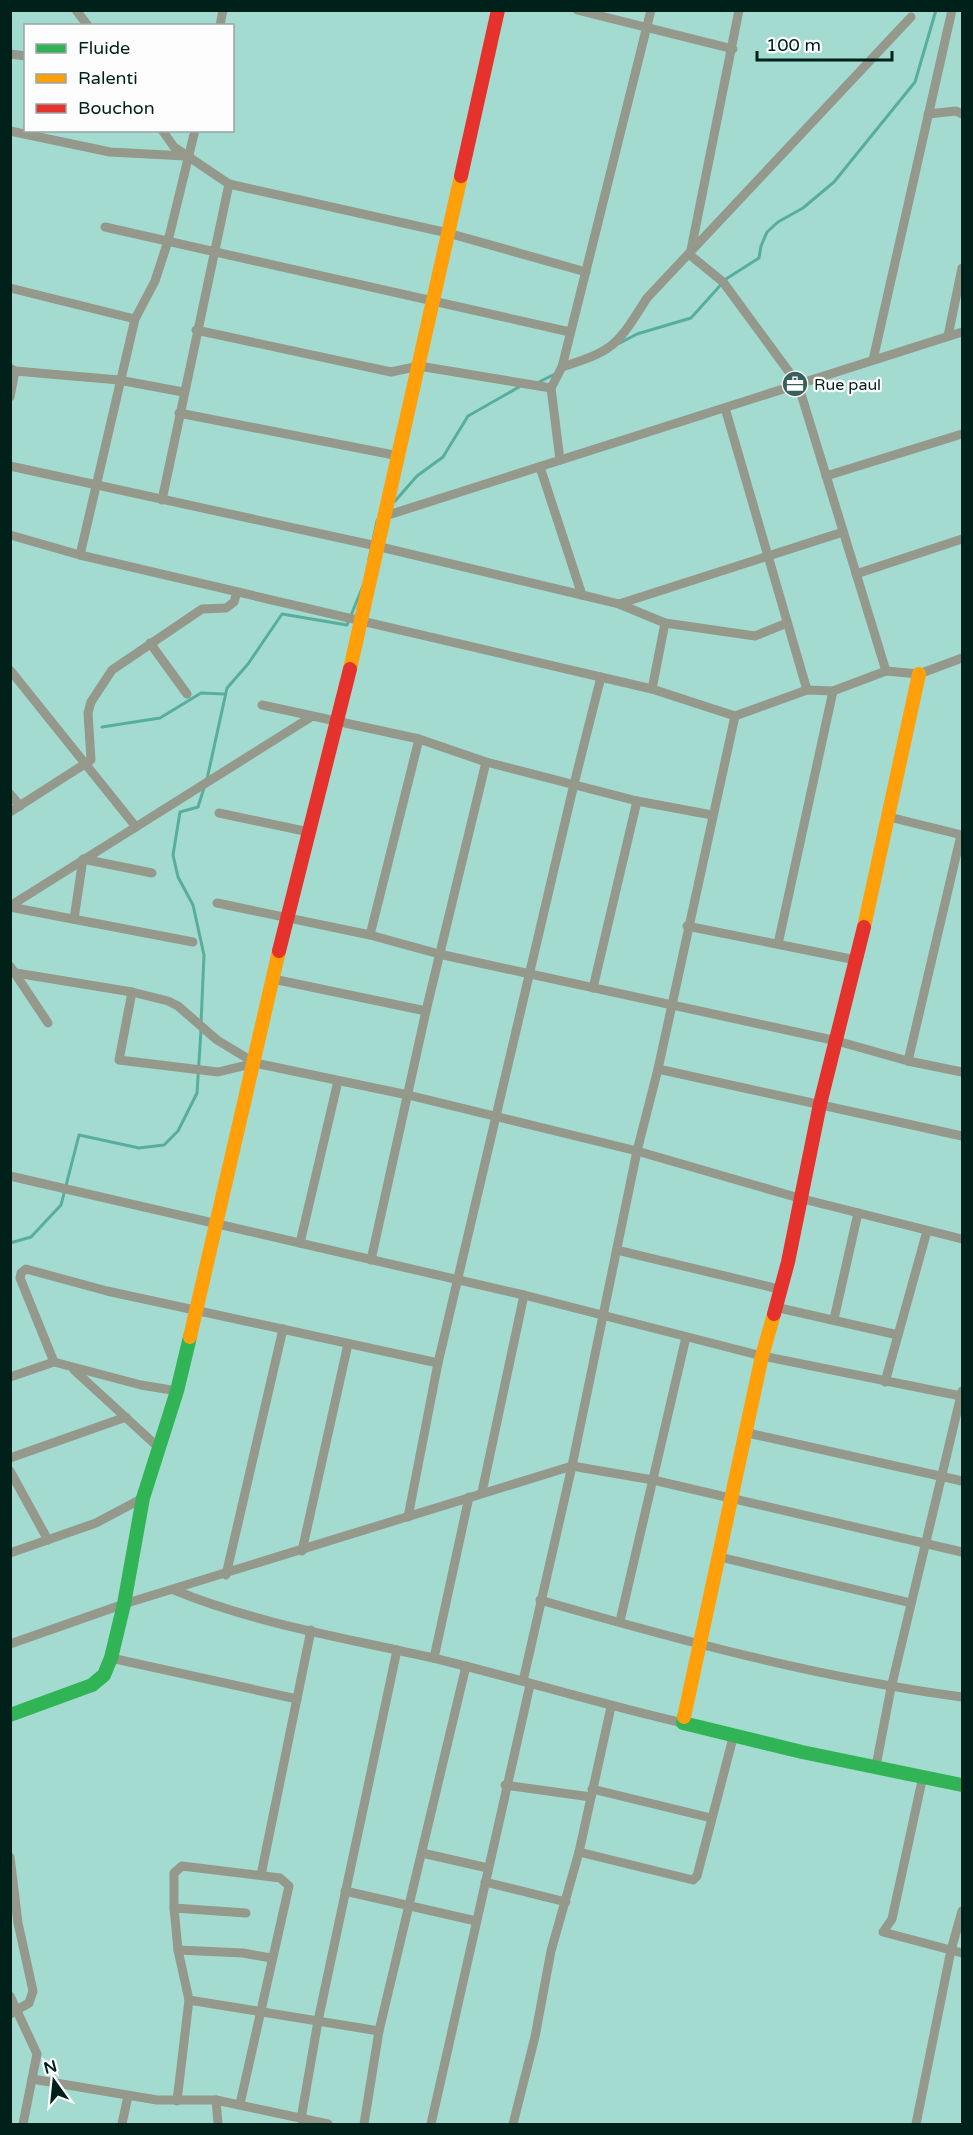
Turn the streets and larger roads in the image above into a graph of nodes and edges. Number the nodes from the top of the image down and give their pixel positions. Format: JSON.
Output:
{"nodes":[{"id":1,"x":76,"y":10,"type":"edge"},
{"id":2,"x":498,"y":10,"type":"edge"},
{"id":3,"x":577,"y":10,"type":"edge"},
{"id":4,"x":651,"y":10,"type":"edge"},
{"id":5,"x":739,"y":10,"type":"edge"},
{"id":6,"x":952,"y":10,"type":"edge"},
{"id":7,"x":911,"y":17,"type":"dead end"},
{"id":8,"x":86,"y":24,"type":"edge"},
{"id":9,"x":647,"y":28,"type":"junction"},
{"id":10,"x":733,"y":49,"type":"junction"},
{"id":11,"x":928,"y":114,"type":"junction"},
{"id":12,"x":963,"y":114,"type":"edge"},
{"id":13,"x":10,"y":131,"type":"edge"},
{"id":14,"x":163,"y":132,"type":"edge"},
{"id":15,"x":194,"y":132,"type":"edge"},
{"id":16,"x":188,"y":157,"type":"junction"},
{"id":17,"x":229,"y":184,"type":"junction"},
{"id":18,"x":105,"y":227,"type":"dead end"},
{"id":19,"x":448,"y":233,"type":"junction"},
{"id":20,"x":168,"y":241,"type":"junction"},
{"id":21,"x":216,"y":252,"type":"junction"},
{"id":22,"x":690,"y":255,"type":"junction"},
{"id":23,"x":963,"y":268,"type":"edge"},
{"id":24,"x":586,"y":272,"type":"junction"},
{"id":25,"x":10,"y":288,"type":"edge"},
{"id":26,"x":432,"y":301,"type":"junction"},
{"id":27,"x":135,"y":319,"type":"junction"},
{"id":28,"x":196,"y":330,"type":"junction"},
{"id":29,"x":570,"y":332,"type":"junction"},
{"id":30,"x":963,"y":332,"type":"edge"},
{"id":31,"x":948,"y":336,"type":"junction"},
{"id":32,"x":873,"y":360,"type":"junction"},
{"id":33,"x":419,"y":366,"type":"junction"},
{"id":34,"x":562,"y":367,"type":"junction"},
{"id":35,"x":12,"y":371,"type":"edge"},
{"id":36,"x":119,"y":380,"type":"junction"},
{"id":37,"x":798,"y":384,"type":"junction"},
{"id":38,"x":551,"y":388,"type":"junction"},
{"id":39,"x":183,"y":392,"type":"junction"},
{"id":40,"x":10,"y":397,"type":"edge"},
{"id":41,"x":725,"y":408,"type":"junction"},
{"id":42,"x":179,"y":413,"type":"junction"},
{"id":43,"x":963,"y":434,"type":"edge"},
{"id":44,"x":399,"y":456,"type":"junction"},
{"id":45,"x":560,"y":460,"type":"junction"},
{"id":46,"x":10,"y":466,"type":"edge"},
{"id":47,"x":540,"y":467,"type":"junction"},
{"id":48,"x":826,"y":476,"type":"junction"},
{"id":49,"x":96,"y":484,"type":"junction"},
{"id":50,"x":162,"y":500,"type":"junction"},
{"id":51,"x":385,"y":516,"type":"junction"},
{"id":52,"x":843,"y":531,"type":"junction"},
{"id":53,"x":10,"y":535,"type":"edge"},
{"id":54,"x":963,"y":539,"type":"edge"},
{"id":55,"x":378,"y":546,"type":"junction"},
{"id":56,"x":80,"y":555,"type":"junction"},
{"id":57,"x":768,"y":556,"type":"junction"},
{"id":58,"x":856,"y":574,"type":"junction"},
{"id":59,"x":237,"y":591,"type":"junction"},
{"id":60,"x":582,"y":595,"type":"junction"},
{"id":61,"x":619,"y":604,"type":"junction"},
{"id":62,"x":362,"y":620,"type":"junction"},
{"id":63,"x":665,"y":623,"type":"junction"},
{"id":64,"x":787,"y":623,"type":"junction"},
{"id":65,"x":150,"y":642,"type":"junction"},
{"id":66,"x":963,"y":658,"type":"edge"},
{"id":67,"x":10,"y":670,"type":"edge"},
{"id":68,"x":886,"y":671,"type":"junction"},
{"id":69,"x":919,"y":674,"type":"junction"},
{"id":70,"x":601,"y":677,"type":"junction"},
{"id":71,"x":652,"y":689,"type":"junction"},
{"id":72,"x":807,"y":690,"type":"junction"},
{"id":73,"x":833,"y":691,"type":"junction"},
{"id":74,"x":187,"y":694,"type":"dead end"},
{"id":75,"x":262,"y":705,"type":"dead end"},
{"id":76,"x":735,"y":716,"type":"junction"},
{"id":77,"x":312,"y":717,"type":"junction"},
{"id":78,"x":338,"y":720,"type":"junction"},
{"id":79,"x":418,"y":739,"type":"junction"},
{"id":80,"x":486,"y":762,"type":"junction"},
{"id":81,"x":88,"y":764,"type":"junction"},
{"id":82,"x":574,"y":784,"type":"junction"},
{"id":83,"x":10,"y":794,"type":"edge"},
{"id":84,"x":637,"y":801,"type":"junction"},
{"id":85,"x":20,"y":806,"type":"junction"},
{"id":86,"x":10,"y":812,"type":"edge"},
{"id":87,"x":219,"y":813,"type":"dead end"},
{"id":88,"x":712,"y":815,"type":"junction"},
{"id":89,"x":889,"y":817,"type":"junction"},
{"id":90,"x":136,"y":827,"type":"junction"},
{"id":91,"x":309,"y":832,"type":"junction"},
{"id":92,"x":962,"y":835,"type":"edge"},
{"id":93,"x":83,"y":859,"type":"junction"},
{"id":94,"x":152,"y":873,"type":"dead end"},
{"id":95,"x":217,"y":903,"type":"dead end"},
{"id":96,"x":10,"y":906,"type":"edge"},
{"id":97,"x":287,"y":917,"type":"junction"},
{"id":98,"x":74,"y":919,"type":"junction"},
{"id":99,"x":687,"y":926,"type":"junction"},
{"id":100,"x":370,"y":935,"type":"junction"},
{"id":101,"x":193,"y":942,"type":"dead end"},
{"id":102,"x":778,"y":944,"type":"junction"},
{"id":103,"x":439,"y":954,"type":"junction"},
{"id":104,"x":856,"y":960,"type":"junction"},
{"id":105,"x":13,"y":969,"type":"edge"},
{"id":106,"x":530,"y":972,"type":"junction"},
{"id":107,"x":273,"y":979,"type":"junction"},
{"id":108,"x":593,"y":988,"type":"junction"},
{"id":109,"x":132,"y":992,"type":"junction"},
{"id":110,"x":672,"y":1004,"type":"junction"},
{"id":111,"x":426,"y":1011,"type":"junction"},
{"id":112,"x":48,"y":1023,"type":"dead end"},
{"id":113,"x":837,"y":1041,"type":"junction"},
{"id":114,"x":908,"y":1061,"type":"junction"},
{"id":115,"x":255,"y":1063,"type":"junction"},
{"id":116,"x":658,"y":1069,"type":"junction"},
{"id":117,"x":963,"y":1072,"type":"edge"},
{"id":118,"x":338,"y":1081,"type":"junction"},
{"id":119,"x":408,"y":1095,"type":"junction"},
{"id":120,"x":820,"y":1104,"type":"junction"},
{"id":121,"x":496,"y":1117,"type":"junction"},
{"id":122,"x":963,"y":1136,"type":"edge"},
{"id":123,"x":637,"y":1151,"type":"junction"},
{"id":124,"x":10,"y":1176,"type":"edge"},
{"id":125,"x":799,"y":1198,"type":"junction"},
{"id":126,"x":858,"y":1213,"type":"junction"},
{"id":127,"x":216,"y":1224,"type":"junction"},
{"id":128,"x":927,"y":1231,"type":"junction"},
{"id":129,"x":963,"y":1239,"type":"edge"},
{"id":130,"x":300,"y":1243,"type":"junction"},
{"id":131,"x":617,"y":1250,"type":"junction"},
{"id":132,"x":371,"y":1260,"type":"junction"},
{"id":133,"x":458,"y":1280,"type":"junction"},
{"id":134,"x":779,"y":1289,"type":"junction"},
{"id":135,"x":524,"y":1295,"type":"junction"},
{"id":136,"x":775,"y":1307,"type":"junction"},
{"id":137,"x":195,"y":1310,"type":"junction"},
{"id":138,"x":603,"y":1315,"type":"junction"},
{"id":139,"x":834,"y":1319,"type":"junction"},
{"id":140,"x":283,"y":1329,"type":"junction"},
{"id":141,"x":898,"y":1335,"type":"junction"},
{"id":142,"x":686,"y":1337,"type":"junction"},
{"id":143,"x":348,"y":1344,"type":"junction"},
{"id":144,"x":762,"y":1356,"type":"junction"},
{"id":145,"x":54,"y":1362,"type":"junction"},
{"id":146,"x":438,"y":1363,"type":"junction"},
{"id":147,"x":72,"y":1369,"type":"junction"},
{"id":148,"x":10,"y":1377,"type":"edge"},
{"id":149,"x":885,"y":1382,"type":"junction"},
{"id":150,"x":177,"y":1391,"type":"junction"},
{"id":151,"x":962,"y":1394,"type":"edge"},
{"id":152,"x":126,"y":1417,"type":"junction"},
{"id":153,"x":747,"y":1433,"type":"junction"},
{"id":154,"x":159,"y":1448,"type":"junction"},
{"id":155,"x":10,"y":1458,"type":"edge"},
{"id":156,"x":572,"y":1466,"type":"junction"},
{"id":157,"x":10,"y":1471,"type":"edge"},
{"id":158,"x":942,"y":1476,"type":"junction"},
{"id":159,"x":653,"y":1480,"type":"junction"},
{"id":160,"x":963,"y":1480,"type":"edge"},
{"id":161,"x":482,"y":1492,"type":"junction"},
{"id":162,"x":469,"y":1497,"type":"junction"},
{"id":163,"x":143,"y":1498,"type":"junction"},
{"id":164,"x":733,"y":1498,"type":"junction"},
{"id":165,"x":408,"y":1517,"type":"junction"},
{"id":166,"x":48,"y":1540,"type":"junction"},
{"id":167,"x":926,"y":1544,"type":"junction"},
{"id":168,"x":302,"y":1551,"type":"junction"},
{"id":169,"x":963,"y":1552,"type":"edge"},
{"id":170,"x":10,"y":1553,"type":"edge"},
{"id":171,"x":720,"y":1557,"type":"junction"},
{"id":172,"x":226,"y":1575,"type":"junction"},
{"id":173,"x":174,"y":1590,"type":"junction"},
{"id":174,"x":540,"y":1600,"type":"junction"},
{"id":175,"x":911,"y":1603,"type":"junction"},
{"id":176,"x":124,"y":1604,"type":"junction"},
{"id":177,"x":620,"y":1621,"type":"junction"},
{"id":178,"x":311,"y":1630,"type":"junction"},
{"id":179,"x":702,"y":1643,"type":"junction"},
{"id":180,"x":10,"y":1644,"type":"edge"},
{"id":181,"x":397,"y":1650,"type":"junction"},
{"id":182,"x":111,"y":1658,"type":"junction"},
{"id":183,"x":434,"y":1658,"type":"junction"},
{"id":184,"x":466,"y":1666,"type":"junction"},
{"id":185,"x":526,"y":1683,"type":"junction"},
{"id":186,"x":891,"y":1688,"type":"junction"},
{"id":187,"x":963,"y":1697,"type":"edge"},
{"id":188,"x":297,"y":1699,"type":"junction"},
{"id":189,"x":611,"y":1707,"type":"junction"},
{"id":190,"x":10,"y":1715,"type":"edge"},
{"id":191,"x":683,"y":1723,"type":"junction"},
{"id":192,"x":734,"y":1734,"type":"junction"},
{"id":193,"x":876,"y":1766,"type":"junction"},
{"id":194,"x":923,"y":1776,"type":"junction"},
{"id":195,"x":505,"y":1785,"type":"junction"},
{"id":196,"x":963,"y":1785,"type":"edge"},
{"id":197,"x":591,"y":1793,"type":"junction"},
{"id":198,"x":711,"y":1818,"type":"junction"},
{"id":199,"x":422,"y":1852,"type":"junction"},
{"id":200,"x":579,"y":1852,"type":"junction"},
{"id":201,"x":11,"y":1860,"type":"edge"},
{"id":202,"x":488,"y":1868,"type":"junction"},
{"id":203,"x":261,"y":1875,"type":"junction"},
{"id":204,"x":485,"y":1882,"type":"junction"},
{"id":205,"x":345,"y":1891,"type":"junction"},
{"id":206,"x":566,"y":1902,"type":"junction"},
{"id":207,"x":411,"y":1904,"type":"junction"},
{"id":208,"x":174,"y":1908,"type":"junction"},
{"id":209,"x":963,"y":1911,"type":"edge"},
{"id":210,"x":246,"y":1913,"type":"dead end"},
{"id":211,"x":476,"y":1921,"type":"junction"},
{"id":212,"x":178,"y":1950,"type":"junction"},
{"id":213,"x":951,"y":1950,"type":"junction"},
{"id":214,"x":963,"y":1953,"type":"edge"},
{"id":215,"x":271,"y":1958,"type":"junction"},
{"id":216,"x":10,"y":1996,"type":"edge"},
{"id":217,"x":189,"y":2000,"type":"junction"},
{"id":218,"x":260,"y":2011,"type":"junction"},
{"id":219,"x":14,"y":2013,"type":"edge"},
{"id":220,"x":318,"y":2021,"type":"junction"},
{"id":221,"x":379,"y":2031,"type":"junction"},
{"id":222,"x":32,"y":2079,"type":"junction"},
{"id":223,"x":128,"y":2096,"type":"junction"},
{"id":224,"x":216,"y":2100,"type":"junction"},
{"id":225,"x":177,"y":2101,"type":"junction"},
{"id":226,"x":240,"y":2104,"type":"junction"},
{"id":227,"x":301,"y":2119,"type":"junction"},
{"id":228,"x":23,"y":2124,"type":"edge"},
{"id":229,"x":122,"y":2124,"type":"edge"},
{"id":230,"x":218,"y":2124,"type":"edge"},
{"id":231,"x":328,"y":2124,"type":"edge"},
{"id":232,"x":364,"y":2124,"type":"edge"},
{"id":233,"x":431,"y":2124,"type":"edge"},
{"id":234,"x":513,"y":2124,"type":"edge"},
{"id":235,"x":916,"y":2124,"type":"edge"}],
"edges":[{"from":1,"to":8,"type":"street"},
{"from":2,"to":19,"type":"street"},
{"from":3,"to":9,"type":"street"},
{"from":4,"to":9,"type":"street"},
{"from":5,"to":10,"type":"street"},
{"from":6,"to":11,"type":"street"},
{"from":7,"to":22,"type":"street"},
{"from":9,"to":10,"type":"street"},
{"from":9,"to":24,"type":"street"},
{"from":10,"to":22,"type":"street"},
{"from":11,"to":12,"type":"street"},
{"from":11,"to":32,"type":"street"},
{"from":13,"to":16,"type":"street"},
{"from":14,"to":16,"type":"street"},
{"from":15,"to":16,"type":"street"},
{"from":16,"to":17,"type":"street"},
{"from":16,"to":20,"type":"street"},
{"from":17,"to":19,"type":"street"},
{"from":17,"to":21,"type":"street"},
{"from":18,"to":20,"type":"street"},
{"from":19,"to":24,"type":"street"},
{"from":19,"to":26,"type":"street"},
{"from":20,"to":21,"type":"street"},
{"from":20,"to":27,"type":"street"},
{"from":21,"to":26,"type":"street"},
{"from":21,"to":28,"type":"street"},
{"from":22,"to":34,"type":"street"},
{"from":22,"to":37,"type":"street"},
{"from":23,"to":31,"type":"street"},
{"from":24,"to":29,"type":"street"},
{"from":25,"to":27,"type":"street"},
{"from":26,"to":29,"type":"street"},
{"from":26,"to":33,"type":"street"},
{"from":27,"to":36,"type":"street"},
{"from":28,"to":33,"type":"street"},
{"from":28,"to":39,"type":"street"},
{"from":29,"to":34,"type":"street"},
{"from":30,"to":31,"type":"street"},
{"from":31,"to":32,"type":"street"},
{"from":32,"to":37,"type":"street"},
{"from":33,"to":38,"type":"street"},
{"from":33,"to":44,"type":"street"},
{"from":34,"to":38,"type":"street"},
{"from":35,"to":36,"type":"street"},
{"from":35,"to":40,"type":"street"},
{"from":36,"to":39,"type":"street"},
{"from":36,"to":49,"type":"street"},
{"from":37,"to":41,"type":"street"},
{"from":37,"to":48,"type":"street"},
{"from":38,"to":45,"type":"street"},
{"from":39,"to":42,"type":"street"},
{"from":41,"to":45,"type":"street"},
{"from":41,"to":57,"type":"street"},
{"from":42,"to":44,"type":"street"},
{"from":42,"to":50,"type":"street"},
{"from":43,"to":48,"type":"street"},
{"from":44,"to":51,"type":"street"},
{"from":45,"to":47,"type":"street"},
{"from":46,"to":49,"type":"street"},
{"from":47,"to":51,"type":"street"},
{"from":47,"to":60,"type":"street"},
{"from":48,"to":52,"type":"street"},
{"from":49,"to":50,"type":"street"},
{"from":49,"to":56,"type":"street"},
{"from":50,"to":55,"type":"street"},
{"from":51,"to":55,"type":"street"},
{"from":52,"to":57,"type":"street"},
{"from":52,"to":58,"type":"street"},
{"from":53,"to":56,"type":"street"},
{"from":54,"to":58,"type":"street"},
{"from":55,"to":60,"type":"street"},
{"from":55,"to":62,"type":"street"},
{"from":56,"to":59,"type":"street"},
{"from":57,"to":61,"type":"street"},
{"from":57,"to":64,"type":"street"},
{"from":58,"to":68,"type":"street"},
{"from":59,"to":62,"type":"street"},
{"from":59,"to":65,"type":"street"},
{"from":60,"to":61,"type":"street"},
{"from":61,"to":63,"type":"street"},
{"from":62,"to":70,"type":"street"},
{"from":62,"to":78,"type":"street"},
{"from":63,"to":64,"type":"street"},
{"from":63,"to":71,"type":"street"},
{"from":64,"to":72,"type":"street"},
{"from":65,"to":74,"type":"street"},
{"from":65,"to":81,"type":"street"},
{"from":66,"to":69,"type":"street"},
{"from":67,"to":81,"type":"street"},
{"from":68,"to":69,"type":"street"},
{"from":68,"to":73,"type":"street"},
{"from":69,"to":89,"type":"street"},
{"from":70,"to":71,"type":"street"},
{"from":70,"to":82,"type":"street"},
{"from":71,"to":76,"type":"street"},
{"from":72,"to":73,"type":"street"},
{"from":72,"to":76,"type":"street"},
{"from":73,"to":102,"type":"street"},
{"from":75,"to":77,"type":"street"},
{"from":76,"to":88,"type":"street"},
{"from":77,"to":78,"type":"street"},
{"from":77,"to":90,"type":"street"},
{"from":78,"to":79,"type":"street"},
{"from":78,"to":91,"type":"street"},
{"from":79,"to":80,"type":"street"},
{"from":79,"to":100,"type":"street"},
{"from":80,"to":82,"type":"street"},
{"from":80,"to":103,"type":"street"},
{"from":81,"to":85,"type":"street"},
{"from":81,"to":90,"type":"street"},
{"from":82,"to":84,"type":"street"},
{"from":82,"to":106,"type":"street"},
{"from":83,"to":85,"type":"street"},
{"from":84,"to":88,"type":"street"},
{"from":84,"to":108,"type":"street"},
{"from":85,"to":86,"type":"street"},
{"from":87,"to":91,"type":"street"},
{"from":88,"to":99,"type":"street"},
{"from":89,"to":92,"type":"street"},
{"from":89,"to":104,"type":"street"},
{"from":90,"to":93,"type":"street"},
{"from":91,"to":97,"type":"street"},
{"from":92,"to":114,"type":"street"},
{"from":93,"to":94,"type":"street"},
{"from":93,"to":96,"type":"street"},
{"from":93,"to":98,"type":"street"},
{"from":95,"to":97,"type":"street"},
{"from":96,"to":98,"type":"street"},
{"from":97,"to":100,"type":"street"},
{"from":97,"to":107,"type":"street"},
{"from":98,"to":101,"type":"street"},
{"from":99,"to":102,"type":"street"},
{"from":99,"to":110,"type":"street"},
{"from":100,"to":103,"type":"street"},
{"from":102,"to":104,"type":"street"},
{"from":103,"to":106,"type":"street"},
{"from":103,"to":111,"type":"street"},
{"from":104,"to":113,"type":"street"},
{"from":105,"to":109,"type":"street"},
{"from":105,"to":112,"type":"street"},
{"from":106,"to":108,"type":"street"},
{"from":106,"to":121,"type":"street"},
{"from":107,"to":111,"type":"street"},
{"from":107,"to":115,"type":"street"},
{"from":108,"to":110,"type":"street"},
{"from":109,"to":115,"type":"street"},
{"from":109,"to":115,"type":"street"},
{"from":110,"to":113,"type":"street"},
{"from":110,"to":116,"type":"street"},
{"from":111,"to":119,"type":"street"},
{"from":113,"to":114,"type":"street"},
{"from":113,"to":120,"type":"street"},
{"from":114,"to":117,"type":"street"},
{"from":115,"to":118,"type":"street"},
{"from":115,"to":127,"type":"street"},
{"from":116,"to":120,"type":"street"},
{"from":116,"to":123,"type":"street"},
{"from":118,"to":119,"type":"street"},
{"from":118,"to":130,"type":"street"},
{"from":119,"to":121,"type":"street"},
{"from":119,"to":132,"type":"street"},
{"from":120,"to":122,"type":"street"},
{"from":120,"to":125,"type":"street"},
{"from":121,"to":123,"type":"street"},
{"from":121,"to":133,"type":"street"},
{"from":123,"to":125,"type":"street"},
{"from":123,"to":131,"type":"street"},
{"from":124,"to":127,"type":"street"},
{"from":125,"to":126,"type":"street"},
{"from":125,"to":134,"type":"street"},
{"from":126,"to":128,"type":"street"},
{"from":126,"to":139,"type":"street"},
{"from":127,"to":130,"type":"street"},
{"from":127,"to":137,"type":"street"},
{"from":128,"to":129,"type":"street"},
{"from":128,"to":141,"type":"street"},
{"from":130,"to":132,"type":"street"},
{"from":131,"to":134,"type":"street"},
{"from":131,"to":138,"type":"street"},
{"from":132,"to":133,"type":"street"},
{"from":133,"to":135,"type":"street"},
{"from":133,"to":146,"type":"street"},
{"from":134,"to":136,"type":"street"},
{"from":135,"to":138,"type":"street"},
{"from":135,"to":161,"type":"street"},
{"from":136,"to":139,"type":"street"},
{"from":136,"to":144,"type":"street"},
{"from":137,"to":140,"type":"street"},
{"from":137,"to":145,"type":"street"},
{"from":137,"to":150,"type":"street"},
{"from":138,"to":142,"type":"street"},
{"from":138,"to":156,"type":"street"},
{"from":139,"to":141,"type":"street"},
{"from":140,"to":143,"type":"street"},
{"from":140,"to":172,"type":"street"},
{"from":141,"to":149,"type":"street"},
{"from":142,"to":144,"type":"street"},
{"from":142,"to":159,"type":"street"},
{"from":143,"to":146,"type":"street"},
{"from":143,"to":168,"type":"street"},
{"from":144,"to":149,"type":"street"},
{"from":144,"to":153,"type":"street"},
{"from":145,"to":147,"type":"street"},
{"from":145,"to":148,"type":"street"},
{"from":146,"to":165,"type":"street"},
{"from":147,"to":150,"type":"street"},
{"from":147,"to":152,"type":"street"},
{"from":149,"to":151,"type":"street"},
{"from":150,"to":154,"type":"street"},
{"from":151,"to":158,"type":"street"},
{"from":152,"to":154,"type":"street"},
{"from":152,"to":155,"type":"street"},
{"from":153,"to":158,"type":"street"},
{"from":153,"to":164,"type":"street"},
{"from":154,"to":163,"type":"street"},
{"from":156,"to":159,"type":"street"},
{"from":156,"to":161,"type":"street"},
{"from":156,"to":174,"type":"street"},
{"from":157,"to":166,"type":"street"},
{"from":158,"to":160,"type":"street"},
{"from":158,"to":167,"type":"street"},
{"from":159,"to":164,"type":"street"},
{"from":159,"to":177,"type":"street"},
{"from":161,"to":162,"type":"street"},
{"from":162,"to":165,"type":"street"},
{"from":162,"to":183,"type":"street"},
{"from":163,"to":166,"type":"street"},
{"from":163,"to":176,"type":"street"},
{"from":164,"to":167,"type":"street"},
{"from":164,"to":171,"type":"street"},
{"from":165,"to":168,"type":"street"},
{"from":166,"to":170,"type":"street"},
{"from":167,"to":169,"type":"street"},
{"from":167,"to":175,"type":"street"},
{"from":168,"to":172,"type":"street"},
{"from":171,"to":175,"type":"street"},
{"from":171,"to":179,"type":"street"},
{"from":172,"to":173,"type":"street"},
{"from":173,"to":176,"type":"street"},
{"from":173,"to":178,"type":"street"},
{"from":174,"to":177,"type":"street"},
{"from":174,"to":185,"type":"street"},
{"from":175,"to":186,"type":"street"},
{"from":176,"to":180,"type":"street"},
{"from":176,"to":182,"type":"street"},
{"from":177,"to":179,"type":"street"},
{"from":178,"to":181,"type":"street"},
{"from":178,"to":188,"type":"street"},
{"from":179,"to":186,"type":"street"},
{"from":179,"to":191,"type":"street"},
{"from":181,"to":183,"type":"street"},
{"from":181,"to":205,"type":"street"},
{"from":182,"to":188,"type":"street"},
{"from":182,"to":190,"type":"street"},
{"from":183,"to":184,"type":"street"},
{"from":184,"to":185,"type":"street"},
{"from":184,"to":199,"type":"street"},
{"from":185,"to":189,"type":"street"},
{"from":185,"to":195,"type":"street"},
{"from":186,"to":187,"type":"street"},
{"from":186,"to":193,"type":"street"},
{"from":188,"to":203,"type":"street"},
{"from":189,"to":191,"type":"street"},
{"from":189,"to":197,"type":"street"},
{"from":191,"to":192,"type":"street"},
{"from":192,"to":193,"type":"street"},
{"from":192,"to":198,"type":"street"},
{"from":193,"to":194,"type":"street"},
{"from":194,"to":196,"type":"street"},
{"from":194,"to":213,"type":"street"},
{"from":195,"to":197,"type":"street"},
{"from":195,"to":202,"type":"street"},
{"from":197,"to":198,"type":"street"},
{"from":197,"to":200,"type":"street"},
{"from":198,"to":200,"type":"street"},
{"from":199,"to":202,"type":"street"},
{"from":199,"to":207,"type":"street"},
{"from":200,"to":206,"type":"street"},
{"from":201,"to":219,"type":"street"},
{"from":202,"to":204,"type":"street"},
{"from":203,"to":208,"type":"street"},
{"from":203,"to":215,"type":"street"},
{"from":204,"to":206,"type":"street"},
{"from":204,"to":211,"type":"street"},
{"from":205,"to":207,"type":"street"},
{"from":205,"to":220,"type":"street"},
{"from":206,"to":234,"type":"street"},
{"from":207,"to":211,"type":"street"},
{"from":207,"to":221,"type":"street"},
{"from":208,"to":210,"type":"street"},
{"from":208,"to":212,"type":"street"},
{"from":209,"to":213,"type":"street"},
{"from":211,"to":233,"type":"street"},
{"from":212,"to":215,"type":"street"},
{"from":212,"to":217,"type":"street"},
{"from":213,"to":214,"type":"street"},
{"from":213,"to":235,"type":"street"},
{"from":215,"to":218,"type":"street"},
{"from":216,"to":219,"type":"street"},
{"from":217,"to":218,"type":"street"},
{"from":217,"to":225,"type":"street"},
{"from":218,"to":220,"type":"street"},
{"from":218,"to":226,"type":"street"},
{"from":219,"to":222,"type":"street"},
{"from":220,"to":221,"type":"street"},
{"from":220,"to":227,"type":"street"},
{"from":221,"to":232,"type":"street"},
{"from":222,"to":223,"type":"street"},
{"from":222,"to":228,"type":"street"},
{"from":223,"to":225,"type":"street"},
{"from":223,"to":229,"type":"street"},
{"from":224,"to":225,"type":"street"},
{"from":224,"to":226,"type":"street"},
{"from":224,"to":230,"type":"street"},
{"from":226,"to":227,"type":"street"},
{"from":227,"to":231,"type":"street"}]}
